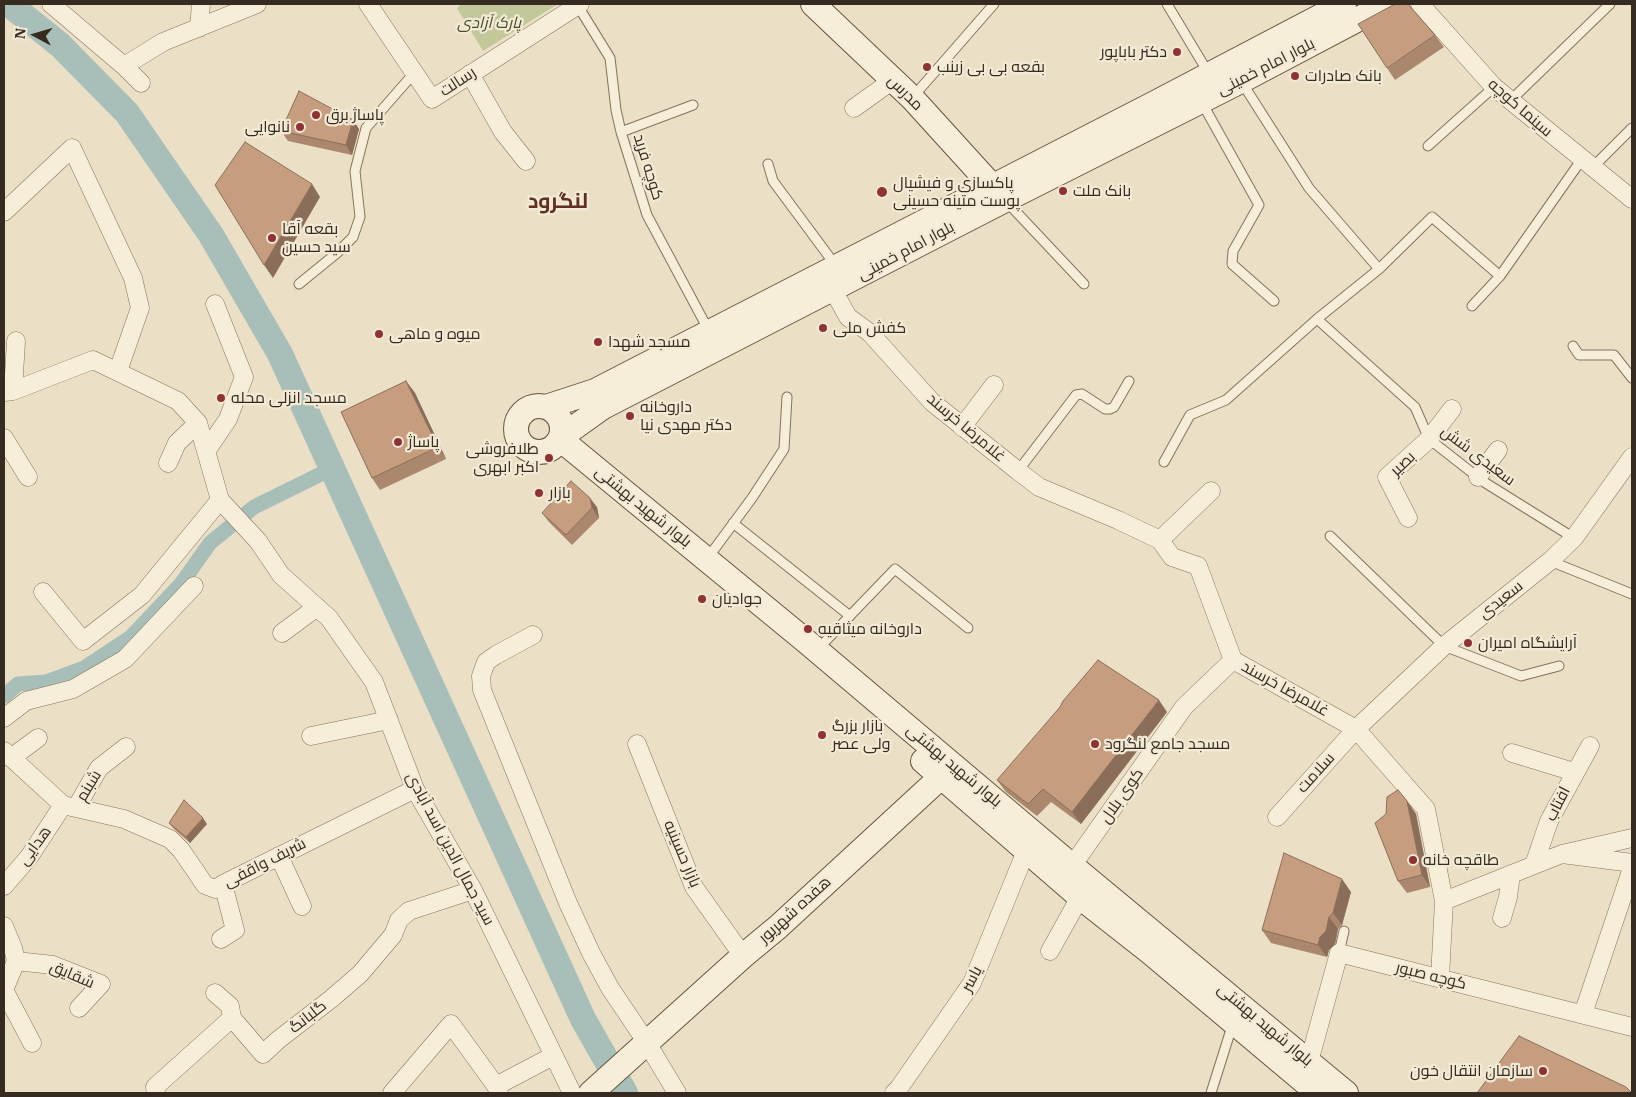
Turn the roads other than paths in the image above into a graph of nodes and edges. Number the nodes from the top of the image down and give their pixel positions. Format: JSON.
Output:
{"nodes":[{"id":1,"x":51,"y":4,"type":"edge"},
{"id":2,"x":201,"y":4,"type":"edge"},
{"id":3,"x":257,"y":4,"type":"edge"},
{"id":4,"x":368,"y":4,"type":"edge"},
{"id":5,"x":813,"y":4,"type":"edge"},
{"id":6,"x":994,"y":4,"type":"edge"},
{"id":7,"x":1167,"y":4,"type":"edge"},
{"id":8,"x":1344,"y":4,"type":"edge"},
{"id":9,"x":1387,"y":4,"type":"edge"},
{"id":10,"x":1420,"y":4,"type":"edge"},
{"id":11,"x":1610,"y":4,"type":"edge"},
{"id":12,"x":579,"y":5,"type":"edge"},
{"id":13,"x":199,"y":28,"type":"junction"},
{"id":14,"x":124,"y":66,"type":"junction"},
{"id":15,"x":415,"y":72,"type":"junction"},
{"id":16,"x":470,"y":74,"type":"junction"},
{"id":17,"x":1209,"y":74,"type":"junction"},
{"id":18,"x":892,"y":80,"type":"junction"},
{"id":19,"x":1241,"y":81,"type":"junction"},
{"id":20,"x":141,"y":82,"type":"dead end"},
{"id":21,"x":1494,"y":88,"type":"junction"},
{"id":22,"x":912,"y":98,"type":"junction"},
{"id":23,"x":1200,"y":100,"type":"junction"},
{"id":24,"x":1510,"y":101,"type":"junction"},
{"id":25,"x":693,"y":105,"type":"dead end"},
{"id":26,"x":854,"y":108,"type":"dead end"},
{"id":27,"x":1632,"y":128,"type":"edge"},
{"id":28,"x":621,"y":132,"type":"junction"},
{"id":29,"x":1428,"y":146,"type":"dead end"},
{"id":30,"x":526,"y":161,"type":"dead end"},
{"id":31,"x":1587,"y":163,"type":"junction"},
{"id":32,"x":768,"y":164,"type":"dead end"},
{"id":33,"x":999,"y":193,"type":"junction"},
{"id":34,"x":1632,"y":199,"type":"edge"},
{"id":35,"x":4,"y":212,"type":"edge"},
{"id":36,"x":837,"y":266,"type":"junction"},
{"id":37,"x":1379,"y":269,"type":"junction"},
{"id":38,"x":1500,"y":276,"type":"junction"},
{"id":39,"x":299,"y":284,"type":"dead end"},
{"id":40,"x":1084,"y":284,"type":"dead end"},
{"id":41,"x":832,"y":290,"type":"junction"},
{"id":42,"x":1274,"y":301,"type":"dead end"},
{"id":43,"x":215,"y":304,"type":"dead end"},
{"id":44,"x":1472,"y":306,"type":"dead end"},
{"id":45,"x":1317,"y":319,"type":"junction"},
{"id":46,"x":710,"y":332,"type":"junction"},
{"id":47,"x":16,"y":340,"type":"dead end"},
{"id":48,"x":1572,"y":346,"type":"dead end"},
{"id":49,"x":118,"y":371,"type":"junction"},
{"id":50,"x":1632,"y":378,"type":"edge"},
{"id":51,"x":1129,"y":380,"type":"dead end"},
{"id":52,"x":994,"y":385,"type":"dead end"},
{"id":53,"x":8,"y":391,"type":"edge"},
{"id":54,"x":787,"y":397,"type":"dead end"},
{"id":55,"x":546,"y":407,"type":"junction"},
{"id":56,"x":1452,"y":409,"type":"dead end"},
{"id":57,"x":198,"y":424,"type":"junction"},
{"id":58,"x":962,"y":427,"type":"junction"},
{"id":59,"x":4,"y":438,"type":"edge"},
{"id":60,"x":1428,"y":439,"type":"junction"},
{"id":61,"x":558,"y":442,"type":"junction"},
{"id":62,"x":207,"y":450,"type":"junction"},
{"id":63,"x":1498,"y":450,"type":"dead end"},
{"id":64,"x":1632,"y":457,"type":"edge"},
{"id":65,"x":1164,"y":462,"type":"dead end"},
{"id":66,"x":168,"y":463,"type":"dead end"},
{"id":67,"x":1018,"y":472,"type":"junction"},
{"id":68,"x":28,"y":477,"type":"dead end"},
{"id":69,"x":1478,"y":477,"type":"junction"},
{"id":70,"x":1211,"y":491,"type":"dead end"},
{"id":71,"x":220,"y":500,"type":"junction"},
{"id":72,"x":1408,"y":518,"type":"dead end"},
{"id":73,"x":733,"y":523,"type":"junction"},
{"id":74,"x":1330,"y":536,"type":"dead end"},
{"id":75,"x":1574,"y":538,"type":"junction"},
{"id":76,"x":1160,"y":540,"type":"junction"},
{"id":77,"x":707,"y":559,"type":"junction"},
{"id":78,"x":1550,"y":562,"type":"junction"},
{"id":79,"x":194,"y":586,"type":"dead end"},
{"id":80,"x":43,"y":592,"type":"dead end"},
{"id":81,"x":1632,"y":594,"type":"edge"},
{"id":82,"x":317,"y":607,"type":"junction"},
{"id":83,"x":850,"y":616,"type":"junction"},
{"id":84,"x":968,"y":628,"type":"dead end"},
{"id":85,"x":282,"y":633,"type":"dead end"},
{"id":86,"x":533,"y":635,"type":"dead end"},
{"id":87,"x":1444,"y":646,"type":"junction"},
{"id":88,"x":816,"y":650,"type":"junction"},
{"id":89,"x":1233,"y":660,"type":"junction"},
{"id":90,"x":1559,"y":666,"type":"dead end"},
{"id":91,"x":4,"y":718,"type":"edge"},
{"id":92,"x":388,"y":720,"type":"junction"},
{"id":93,"x":1356,"y":729,"type":"junction"},
{"id":94,"x":312,"y":736,"type":"dead end"},
{"id":95,"x":38,"y":738,"type":"dead end"},
{"id":96,"x":637,"y":744,"type":"dead end"},
{"id":97,"x":1590,"y":746,"type":"dead end"},
{"id":98,"x":126,"y":747,"type":"dead end"},
{"id":99,"x":1512,"y":753,"type":"dead end"},
{"id":100,"x":8,"y":755,"type":"edge"},
{"id":101,"x":941,"y":766,"type":"junction"},
{"id":102,"x":1574,"y":772,"type":"junction"},
{"id":103,"x":415,"y":788,"type":"junction"},
{"id":104,"x":70,"y":806,"type":"junction"},
{"id":105,"x":1277,"y":817,"type":"dead end"},
{"id":106,"x":1632,"y":838,"type":"edge"},
{"id":107,"x":1026,"y":851,"type":"junction"},
{"id":108,"x":1562,"y":854,"type":"junction"},
{"id":109,"x":279,"y":856,"type":"junction"},
{"id":110,"x":1632,"y":863,"type":"edge"},
{"id":111,"x":1534,"y":865,"type":"junction"},
{"id":112,"x":1072,"y":866,"type":"junction"},
{"id":113,"x":1632,"y":868,"type":"edge"},
{"id":114,"x":1511,"y":874,"type":"junction"},
{"id":115,"x":224,"y":884,"type":"junction"},
{"id":116,"x":4,"y":886,"type":"edge"},
{"id":117,"x":473,"y":890,"type":"junction"},
{"id":118,"x":1080,"y":897,"type":"junction"},
{"id":119,"x":1444,"y":901,"type":"junction"},
{"id":120,"x":302,"y":906,"type":"dead end"},
{"id":121,"x":1502,"y":918,"type":"dead end"},
{"id":122,"x":4,"y":926,"type":"edge"},
{"id":123,"x":1344,"y":931,"type":"dead end"},
{"id":124,"x":221,"y":939,"type":"dead end"},
{"id":125,"x":1050,"y":951,"type":"dead end"},
{"id":126,"x":1339,"y":953,"type":"junction"},
{"id":127,"x":742,"y":956,"type":"junction"},
{"id":128,"x":16,"y":961,"type":"junction"},
{"id":129,"x":1440,"y":978,"type":"junction"},
{"id":130,"x":4,"y":990,"type":"edge"},
{"id":131,"x":215,"y":994,"type":"dead end"},
{"id":132,"x":79,"y":1008,"type":"dead end"},
{"id":133,"x":1583,"y":1014,"type":"junction"},
{"id":134,"x":232,"y":1018,"type":"junction"},
{"id":135,"x":1233,"y":1023,"type":"junction"},
{"id":136,"x":1632,"y":1026,"type":"edge"},
{"id":137,"x":32,"y":1043,"type":"dead end"},
{"id":138,"x":648,"y":1043,"type":"junction"},
{"id":139,"x":553,"y":1056,"type":"junction"},
{"id":140,"x":1309,"y":1062,"type":"junction"},
{"id":141,"x":498,"y":1089,"type":"edge"},
{"id":142,"x":900,"y":1091,"type":"edge"},
{"id":143,"x":156,"y":1093,"type":"edge"},
{"id":144,"x":392,"y":1093,"type":"edge"},
{"id":145,"x":572,"y":1093,"type":"edge"},
{"id":146,"x":591,"y":1093,"type":"edge"},
{"id":147,"x":677,"y":1093,"type":"edge"},
{"id":148,"x":1211,"y":1093,"type":"edge"},
{"id":149,"x":1318,"y":1093,"type":"edge"},
{"id":150,"x":1346,"y":1093,"type":"edge"}],
"edges":[{"from":1,"to":14,"type":"street"},
{"from":2,"to":13,"type":"street"},
{"from":3,"to":13,"type":"street"},
{"from":4,"to":15,"type":"street","name":"رسالت"},
{"from":5,"to":18,"type":"main road","name":"مدرس"},
{"from":6,"to":22,"type":"lane"},
{"from":7,"to":17,"type":"lane"},
{"from":8,"to":17,"type":"main road","name":"بلوار امام خمینی"},
{"from":9,"to":19,"type":"main road","name":"بلوار امام خمینی"},
{"from":10,"to":21,"type":"street","name":"سینما کوچه"},
{"from":11,"to":24,"type":"lane"},
{"from":12,"to":16,"type":"street","name":"رسالت"},
{"from":12,"to":28,"type":"lane","name":"کوچه فرید"},
{"from":13,"to":14,"type":"street"},
{"from":14,"to":20,"type":"street"},
{"from":15,"to":16,"type":"street","name":"رسالت"},
{"from":15,"to":39,"type":"lane"},
{"from":16,"to":30,"type":"street"},
{"from":17,"to":33,"type":"main road","name":"بلوار امام خمینی"},
{"from":18,"to":22,"type":"main road","name":"مدرس"},
{"from":18,"to":26,"type":"street"},
{"from":19,"to":23,"type":"main road","name":"بلوار امام خمینی"},
{"from":19,"to":37,"type":"lane"},
{"from":21,"to":24,"type":"street","name":"سینما کوچه"},
{"from":21,"to":29,"type":"lane"},
{"from":22,"to":33,"type":"main road","name":"مدرس"},
{"from":23,"to":33,"type":"main road","name":"بلوار امام خمینی"},
{"from":23,"to":42,"type":"lane"},
{"from":24,"to":31,"type":"street","name":"سینما کوچه"},
{"from":25,"to":28,"type":"lane"},
{"from":27,"to":31,"type":"lane"},
{"from":28,"to":46,"type":"lane","name":"کوچه فرید"},
{"from":31,"to":34,"type":"street","name":"سینما کوچه"},
{"from":31,"to":38,"type":"lane"},
{"from":32,"to":36,"type":"lane"},
{"from":33,"to":36,"type":"main road","name":"بلوار امام خمینی"},
{"from":33,"to":40,"type":"lane"},
{"from":33,"to":41,"type":"main road","name":"بلوار امام خمینی"},
{"from":35,"to":49,"type":"street"},
{"from":36,"to":46,"type":"main road","name":"بلوار امام خمینی"},
{"from":37,"to":38,"type":"lane"},
{"from":37,"to":45,"type":"lane"},
{"from":38,"to":44,"type":"lane"},
{"from":41,"to":58,"type":"street","name":"غلامرضا خرسند"},
{"from":41,"to":61,"type":"main road","name":"بلوار امام خمینی"},
{"from":43,"to":62,"type":"street"},
{"from":45,"to":60,"type":"lane","name":"سعیدی شش"},
{"from":45,"to":65,"type":"lane"},
{"from":46,"to":55,"type":"main road","name":"بلوار امام خمینی"},
{"from":47,"to":53,"type":"street"},
{"from":48,"to":50,"type":"lane"},
{"from":49,"to":53,"type":"street"},
{"from":49,"to":57,"type":"street"},
{"from":51,"to":67,"type":"lane"},
{"from":52,"to":58,"type":"street"},
{"from":54,"to":73,"type":"lane"},
{"from":55,"to":61,"type":"main road"},
{"from":55,"to":61,"type":"main road"},
{"from":56,"to":60,"type":"street"},
{"from":57,"to":62,"type":"street"},
{"from":57,"to":66,"type":"street"},
{"from":58,"to":67,"type":"street","name":"غلامرضا خرسند"},
{"from":59,"to":68,"type":"street"},
{"from":60,"to":69,"type":"lane","name":"سعیدی شش"},
{"from":60,"to":72,"type":"street","name":"بصیر"},
{"from":61,"to":77,"type":"main road","name":"بلوار شهید بهشتی"},
{"from":61,"to":101,"type":"main road","name":"بلوار شهید بهشتی"},
{"from":62,"to":71,"type":"street"},
{"from":63,"to":69,"type":"street"},
{"from":64,"to":75,"type":"street","name":"سعیدی"},
{"from":67,"to":76,"type":"street","name":"غلامرضا خرسند"},
{"from":69,"to":75,"type":"lane","name":"سعیدی شش"},
{"from":70,"to":76,"type":"street"},
{"from":71,"to":80,"type":"street"},
{"from":71,"to":82,"type":"street","name":"سید جمال الدین اسد آبادی"},
{"from":73,"to":77,"type":"lane"},
{"from":73,"to":83,"type":"lane"},
{"from":74,"to":87,"type":"lane"},
{"from":75,"to":78,"type":"street","name":"سعیدی"},
{"from":76,"to":89,"type":"street","name":"غلامرضا خرسند"},
{"from":77,"to":88,"type":"main road","name":"بلوار شهید بهشتی"},
{"from":78,"to":81,"type":"lane"},
{"from":78,"to":87,"type":"street","name":"سعیدی"},
{"from":79,"to":91,"type":"street"},
{"from":82,"to":85,"type":"street"},
{"from":82,"to":92,"type":"street","name":"سید جمال الدین اسد آبادی"},
{"from":83,"to":84,"type":"lane"},
{"from":83,"to":88,"type":"lane"},
{"from":86,"to":138,"type":"street"},
{"from":87,"to":90,"type":"lane"},
{"from":87,"to":93,"type":"street","name":"سعیدی"},
{"from":88,"to":101,"type":"main road","name":"بلوار شهید بهشتی"},
{"from":89,"to":93,"type":"street","name":"غلامرضا خرسند"},
{"from":89,"to":112,"type":"street","name":"کوی بلال"},
{"from":92,"to":94,"type":"street"},
{"from":92,"to":103,"type":"street","name":"سید جمال الدین اسد آبادی"},
{"from":93,"to":105,"type":"street","name":"سلامت"},
{"from":93,"to":119,"type":"street","name":"غلامرضا خرسند"},
{"from":95,"to":100,"type":"street"},
{"from":96,"to":127,"type":"street","name":"بازار حسینیه"},
{"from":97,"to":102,"type":"street","name":"افتاب"},
{"from":98,"to":104,"type":"street","name":"شبنم"},
{"from":99,"to":102,"type":"street"},
{"from":100,"to":104,"type":"street","name":"شریف واقفی"},
{"from":101,"to":107,"type":"main road","name":"بلوار شهید بهشتی"},
{"from":101,"to":112,"type":"main road","name":"بلوار شهید بهشتی"},
{"from":101,"to":127,"type":"main road","name":"هفده شهریور"},
{"from":102,"to":111,"type":"street","name":"افتاب"},
{"from":103,"to":109,"type":"street","name":"شریف واقفی"},
{"from":103,"to":117,"type":"street","name":"سید جمال الدین اسد آبادی"},
{"from":104,"to":115,"type":"street","name":"شریف واقفی"},
{"from":104,"to":116,"type":"street","name":"هدایی"},
{"from":106,"to":108,"type":"street"},
{"from":107,"to":118,"type":"main road","name":"بلوار شهید بهشتی"},
{"from":107,"to":142,"type":"street","name":"یاسر"},
{"from":108,"to":110,"type":"street"},
{"from":108,"to":111,"type":"street"},
{"from":109,"to":115,"type":"street","name":"شریف واقفی"},
{"from":109,"to":120,"type":"street"},
{"from":111,"to":114,"type":"street"},
{"from":112,"to":140,"type":"main road","name":"بلوار شهید بهشتی"},
{"from":113,"to":133,"type":"street"},
{"from":114,"to":119,"type":"street"},
{"from":114,"to":121,"type":"street"},
{"from":115,"to":124,"type":"street"},
{"from":117,"to":134,"type":"street","name":"گلبانگ"},
{"from":117,"to":139,"type":"street","name":"سید جمال الدین اسد آبادی"},
{"from":118,"to":125,"type":"street"},
{"from":118,"to":135,"type":"main road","name":"بلوار شهید بهشتی"},
{"from":119,"to":129,"type":"street","name":"غلامرضا خرسند"},
{"from":122,"to":128,"type":"street"},
{"from":123,"to":126,"type":"lane"},
{"from":126,"to":129,"type":"street","name":"کوچه صبور"},
{"from":126,"to":140,"type":"street"},
{"from":127,"to":138,"type":"main road","name":"هفده شهریور"},
{"from":128,"to":130,"type":"street"},
{"from":128,"to":132,"type":"street","name":"شقایق"},
{"from":129,"to":133,"type":"street","name":"کوچه صبور"},
{"from":130,"to":137,"type":"street"},
{"from":131,"to":134,"type":"street"},
{"from":133,"to":136,"type":"street","name":"کوچه صبور"},
{"from":134,"to":143,"type":"street"},
{"from":135,"to":148,"type":"lane"},
{"from":135,"to":149,"type":"main road","name":"بلوار شهید بهشتی"},
{"from":138,"to":146,"type":"main road","name":"هفده شهریور"},
{"from":138,"to":147,"type":"street"},
{"from":139,"to":141,"type":"street"},
{"from":139,"to":145,"type":"street","name":"سید جمال الدین اسد آبادی"},
{"from":140,"to":150,"type":"main road","name":"بلوار شهید بهشتی"},
{"from":141,"to":144,"type":"street"}]}
